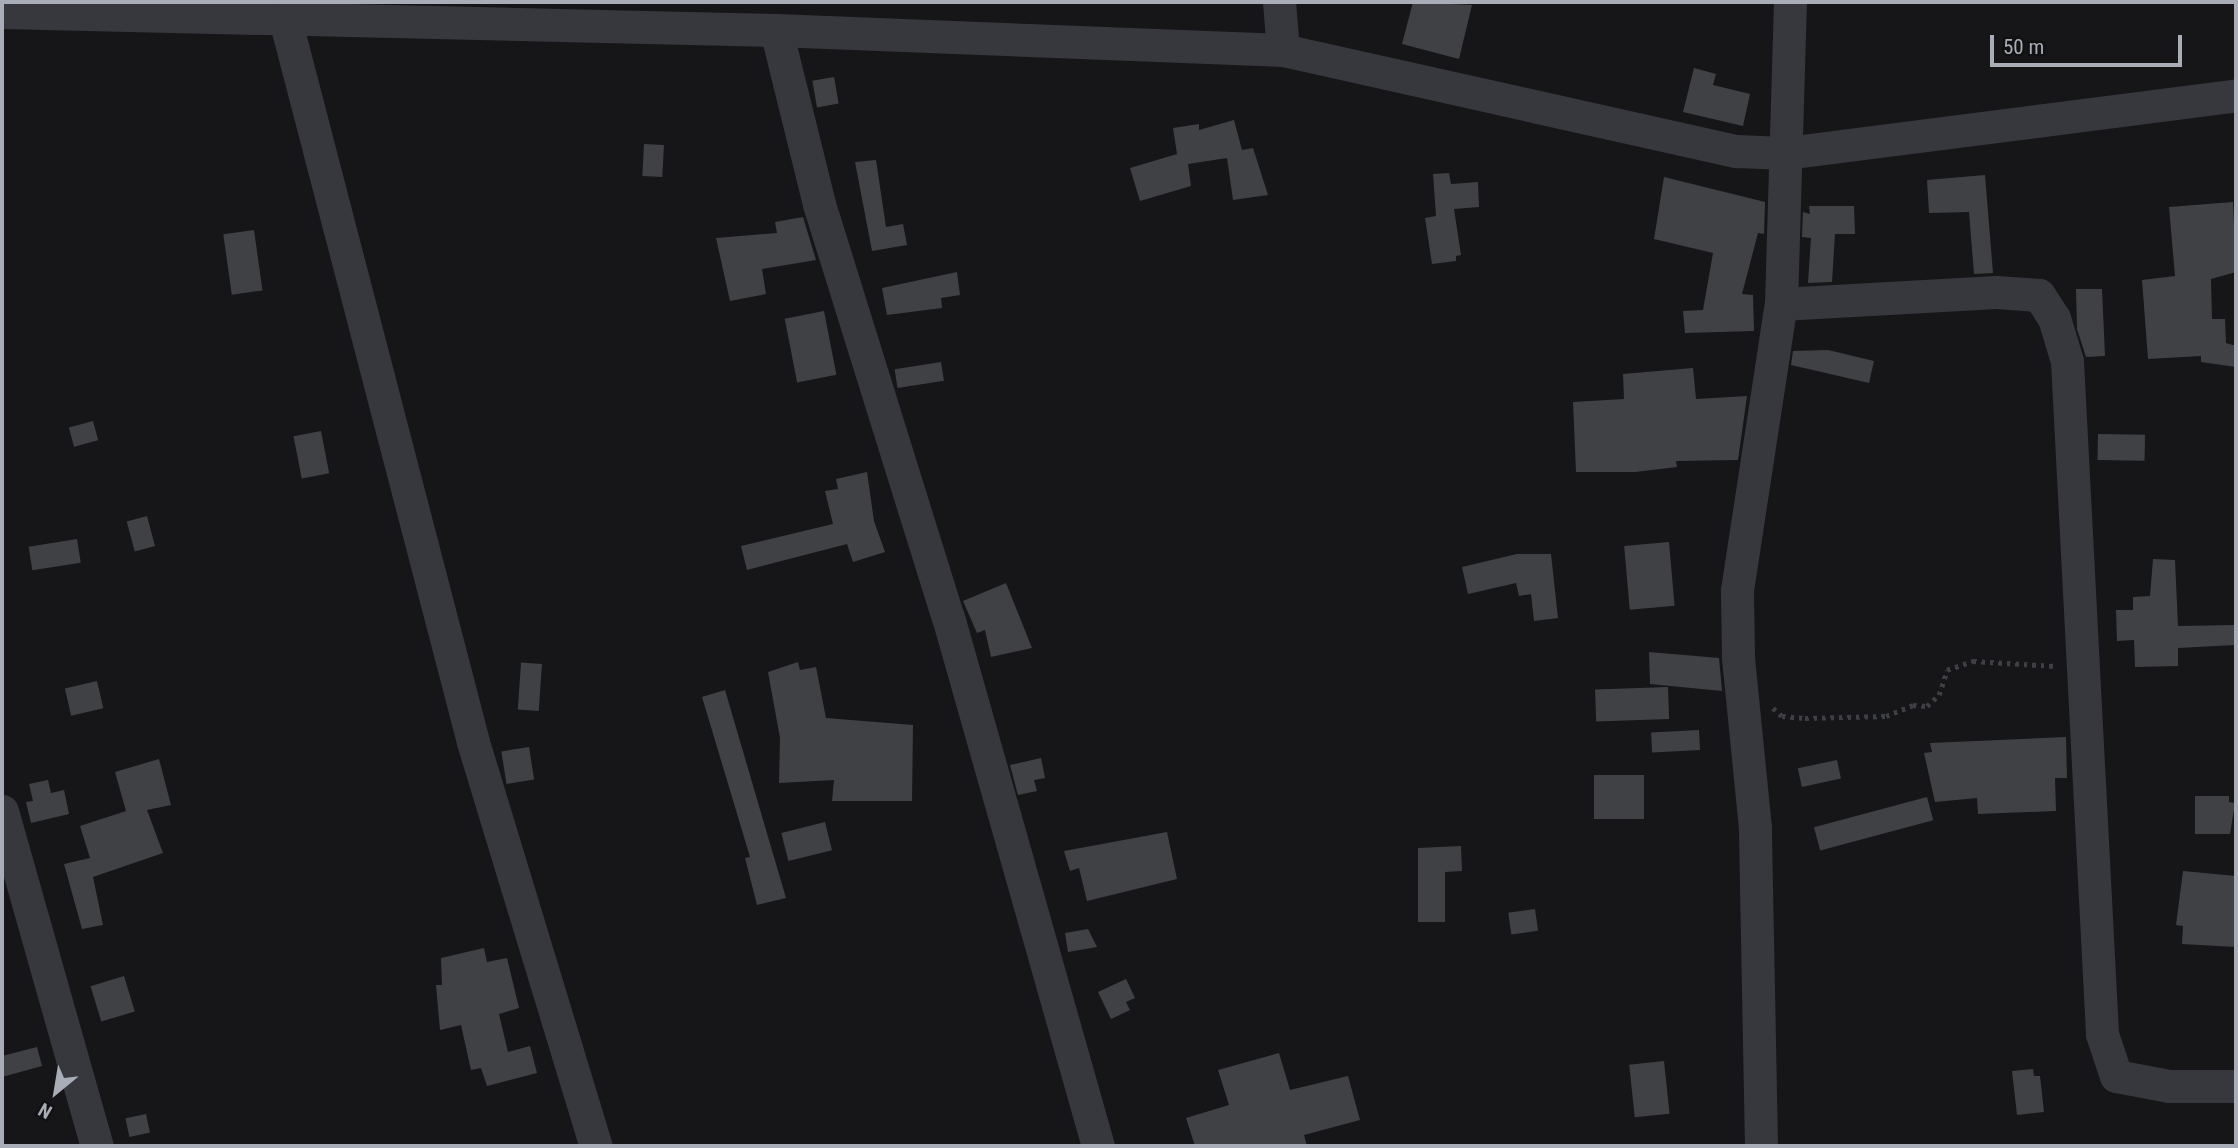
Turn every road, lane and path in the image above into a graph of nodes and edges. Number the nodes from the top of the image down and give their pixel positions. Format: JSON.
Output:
{"nodes":[{"id":1,"x":1279,"y":2,"type":"edge"},
{"id":2,"x":1790,"y":2,"type":"edge"},
{"id":3,"x":2,"y":12,"type":"edge"},
{"id":4,"x":639,"y":14,"type":"edge"},
{"id":5,"x":285,"y":19,"type":"junction"},
{"id":6,"x":776,"y":30,"type":"junction"},
{"id":7,"x":1283,"y":50,"type":"junction"},
{"id":8,"x":2236,"y":96,"type":"edge"},
{"id":9,"x":1786,"y":153,"type":"junction"},
{"id":10,"x":1781,"y":304,"type":"junction"},
{"id":11,"x":2080,"y":673,"type":"junction"},
{"id":12,"x":1742,"y":704,"type":"junction"},
{"id":13,"x":2,"y":811,"type":"edge"},
{"id":14,"x":2236,"y":1086,"type":"edge"},
{"id":15,"x":97,"y":1146,"type":"edge"},
{"id":16,"x":596,"y":1146,"type":"edge"},
{"id":17,"x":1098,"y":1146,"type":"edge"},
{"id":18,"x":1761,"y":1146,"type":"edge"}],
"edges":[{"from":1,"to":7,"type":"street"},
{"from":2,"to":9,"type":"street"},
{"from":3,"to":5,"type":"street"},
{"from":4,"to":5,"type":"street"},
{"from":4,"to":6,"type":"street"},
{"from":5,"to":16,"type":"street"},
{"from":6,"to":7,"type":"street"},
{"from":6,"to":17,"type":"street"},
{"from":7,"to":9,"type":"street"},
{"from":8,"to":9,"type":"street"},
{"from":9,"to":10,"type":"street"},
{"from":10,"to":11,"type":"street"},
{"from":10,"to":12,"type":"street"},
{"from":11,"to":12,"type":"path"},
{"from":11,"to":14,"type":"street"},
{"from":12,"to":18,"type":"street"},
{"from":13,"to":15,"type":"street"}]}
